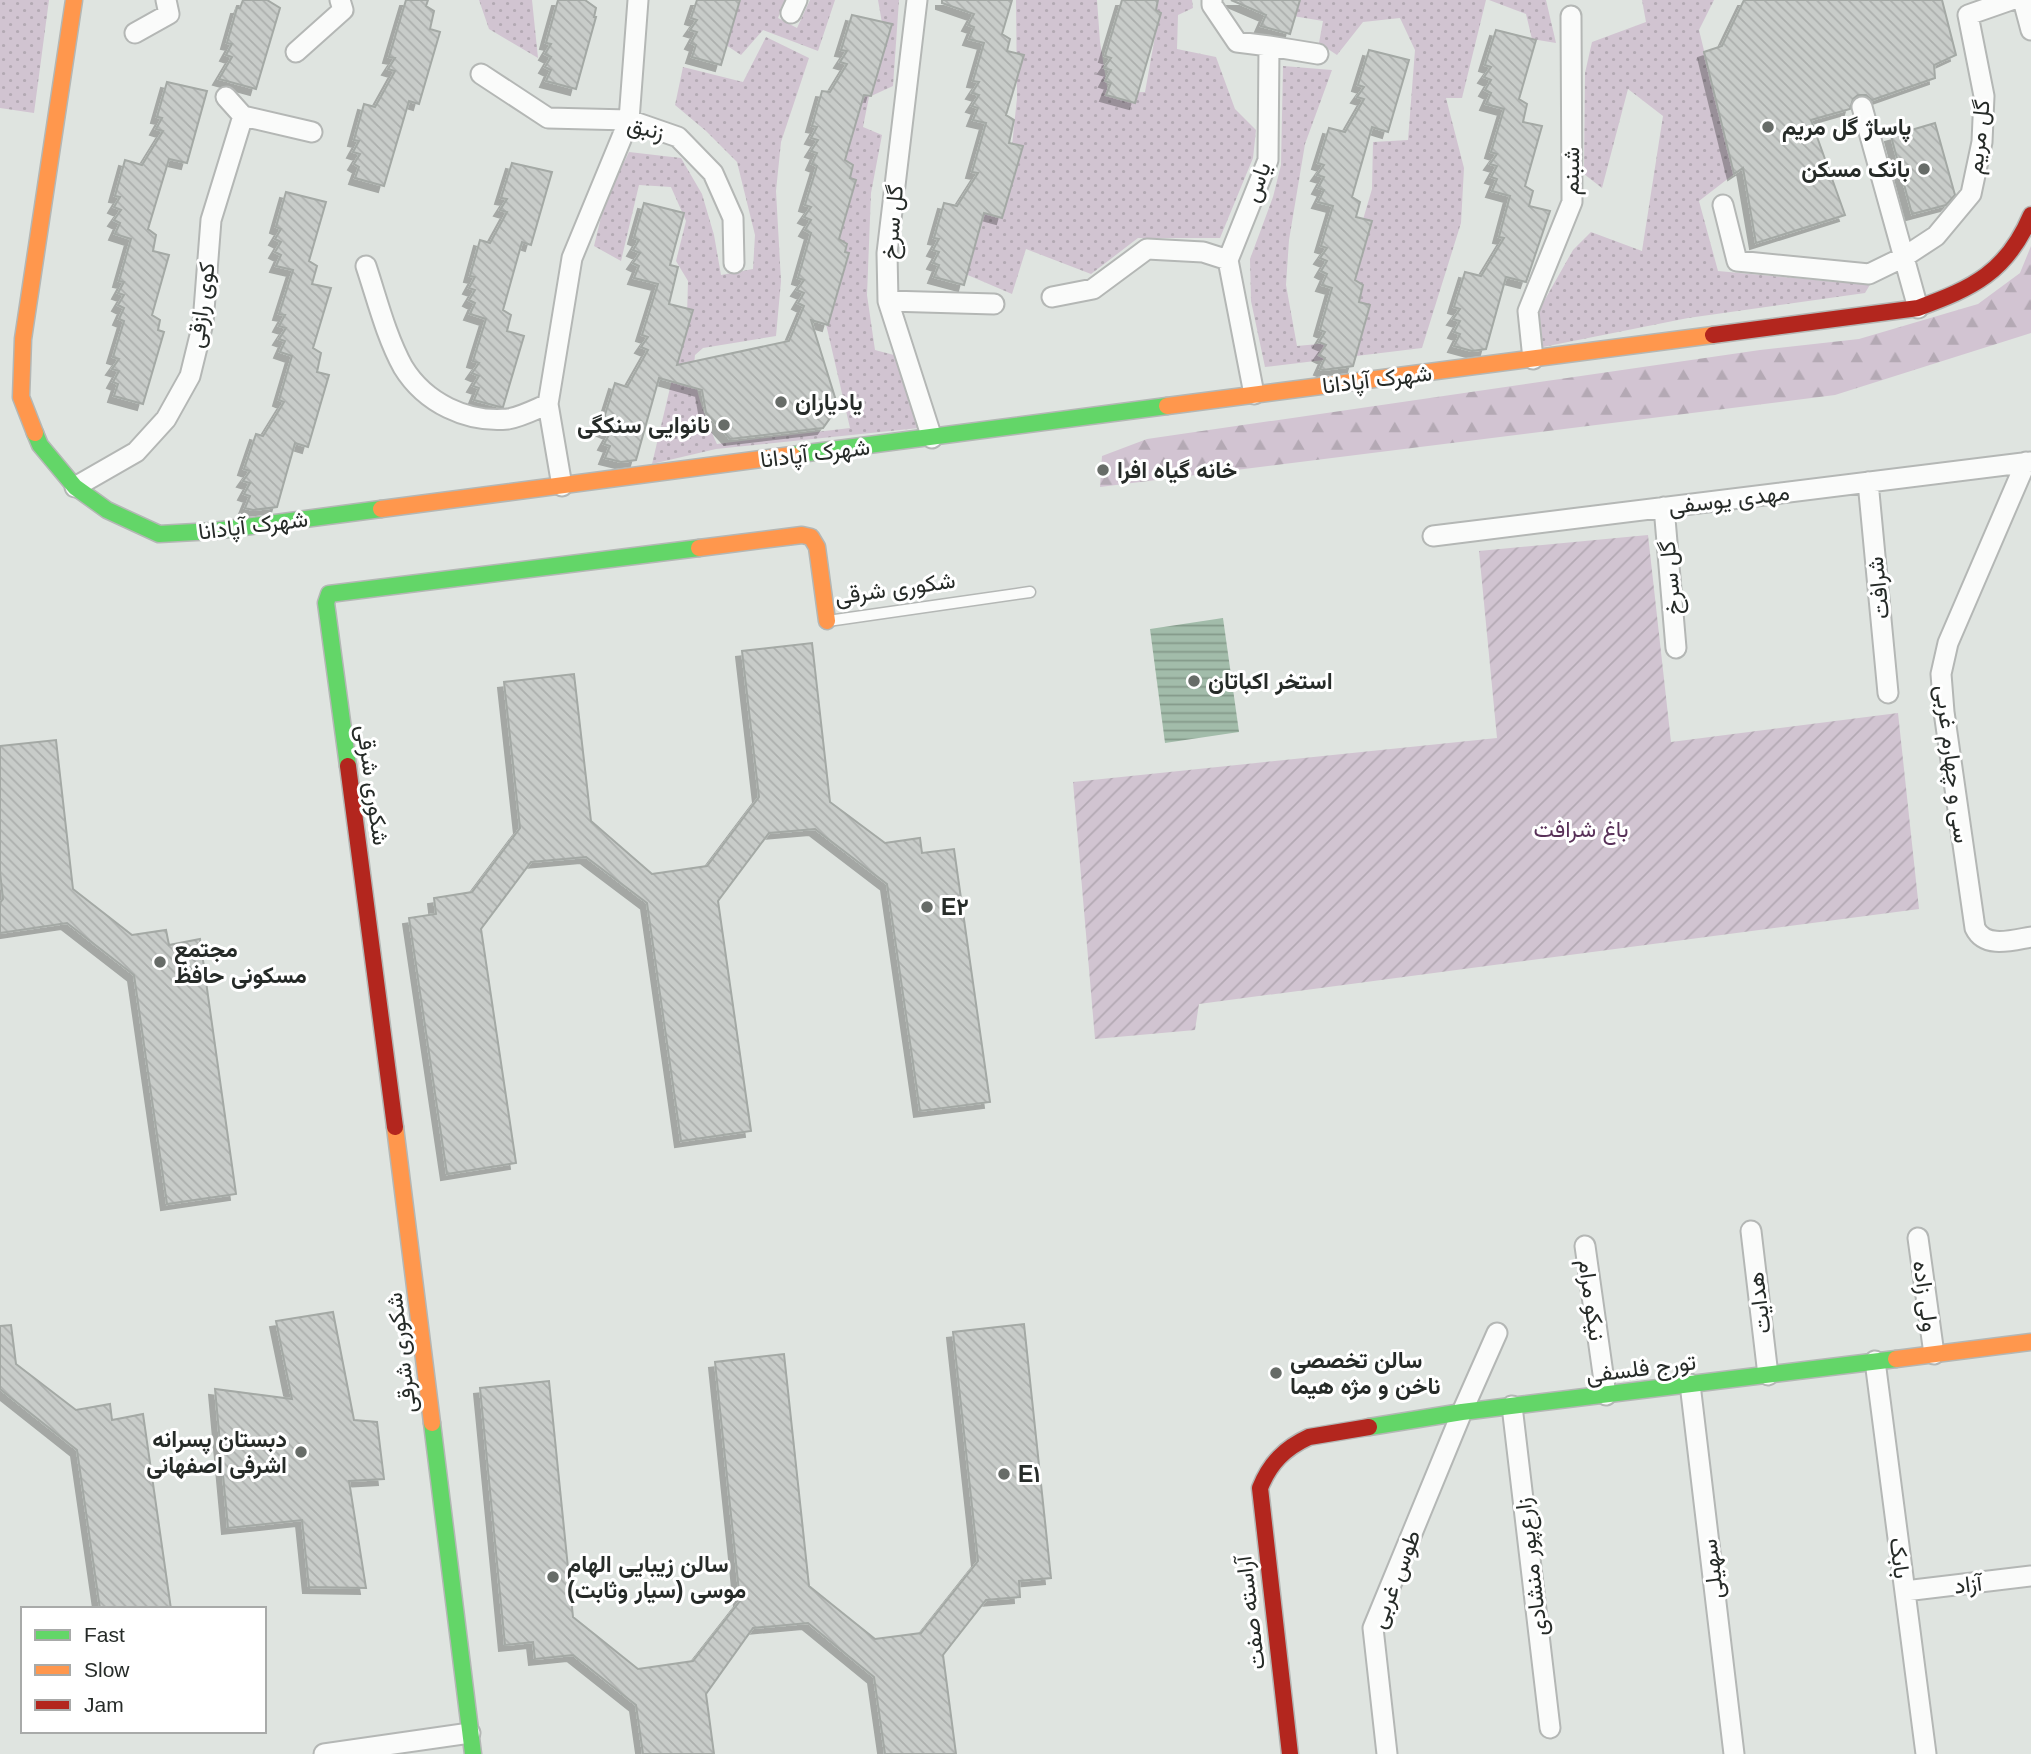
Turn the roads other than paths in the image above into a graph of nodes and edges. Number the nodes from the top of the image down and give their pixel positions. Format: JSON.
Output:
{"nodes":[{"id":1,"x":74,"y":0,"type":"edge"},
{"id":2,"x":166,"y":0,"type":"edge"},
{"id":3,"x":340,"y":0,"type":"edge"},
{"id":4,"x":638,"y":0,"type":"edge"},
{"id":5,"x":917,"y":0,"type":"edge"},
{"id":6,"x":1212,"y":0,"type":"edge"},
{"id":7,"x":2011,"y":0,"type":"edge"},
{"id":8,"x":2023,"y":0,"type":"edge"},
{"id":9,"x":1571,"y":16,"type":"dead end"},
{"id":10,"x":2031,"y":30,"type":"edge"},
{"id":11,"x":135,"y":33,"type":"dead end"},
{"id":12,"x":1269,"y":46,"type":"junction"},
{"id":13,"x":296,"y":52,"type":"dead end"},
{"id":14,"x":1318,"y":54,"type":"dead end"},
{"id":15,"x":481,"y":74,"type":"dead end"},
{"id":16,"x":226,"y":97,"type":"dead end"},
{"id":17,"x":1862,"y":107,"type":"dead end"},
{"id":18,"x":243,"y":116,"type":"junction"},
{"id":19,"x":629,"y":120,"type":"junction"},
{"id":20,"x":312,"y":132,"type":"dead end"},
{"id":21,"x":1723,"y":205,"type":"dead end"},
{"id":22,"x":2031,"y":215,"type":"edge"},
{"id":23,"x":1905,"y":257,"type":"junction"},
{"id":24,"x":1228,"y":260,"type":"junction"},
{"id":25,"x":734,"y":263,"type":"dead end"},
{"id":26,"x":366,"y":266,"type":"dead end"},
{"id":27,"x":1052,"y":297,"type":"dead end"},
{"id":28,"x":888,"y":301,"type":"junction"},
{"id":29,"x":994,"y":304,"type":"dead end"},
{"id":30,"x":1918,"y":309,"type":"junction"},
{"id":31,"x":1533,"y":359,"type":"junction"},
{"id":32,"x":1254,"y":394,"type":"junction"},
{"id":33,"x":548,"y":404,"type":"junction"},
{"id":34,"x":932,"y":438,"type":"junction"},
{"id":35,"x":2028,"y":462,"type":"edge"},
{"id":36,"x":1868,"y":482,"type":"junction"},
{"id":37,"x":562,"y":486,"type":"junction"},
{"id":38,"x":75,"y":488,"type":"junction"},
{"id":39,"x":1664,"y":507,"type":"junction"},
{"id":40,"x":1433,"y":536,"type":"dead end"},
{"id":41,"x":1030,"y":592,"type":"dead end"},
{"id":42,"x":827,"y":621,"type":"joint"},
{"id":43,"x":1676,"y":648,"type":"dead end"},
{"id":44,"x":1888,"y":693,"type":"dead end"},
{"id":45,"x":2031,"y":937,"type":"edge"},
{"id":46,"x":1751,"y":1231,"type":"dead end"},
{"id":47,"x":1918,"y":1238,"type":"dead end"},
{"id":48,"x":1585,"y":1246,"type":"dead end"},
{"id":49,"x":1497,"y":1333,"type":"dead end"},
{"id":50,"x":2031,"y":1342,"type":"edge"},
{"id":51,"x":1934,"y":1354,"type":"junction"},
{"id":52,"x":1875,"y":1361,"type":"junction"},
{"id":53,"x":1768,"y":1375,"type":"junction"},
{"id":54,"x":1690,"y":1384,"type":"junction"},
{"id":55,"x":1606,"y":1395,"type":"junction"},
{"id":56,"x":1512,"y":1406,"type":"junction"},
{"id":57,"x":1462,"y":1412,"type":"junction"},
{"id":58,"x":1268,"y":1468,"type":"joint"},
{"id":59,"x":2031,"y":1576,"type":"edge"},
{"id":60,"x":1905,"y":1591,"type":"junction"},
{"id":61,"x":1550,"y":1728,"type":"dead end"},
{"id":62,"x":470,"y":1733,"type":"junction"},
{"id":63,"x":324,"y":1754,"type":"edge"},
{"id":64,"x":473,"y":1754,"type":"edge"},
{"id":65,"x":1290,"y":1754,"type":"edge"},
{"id":66,"x":1387,"y":1754,"type":"edge"},
{"id":67,"x":1734,"y":1754,"type":"edge"},
{"id":68,"x":1926,"y":1754,"type":"edge"}],
"edges":[{"from":1,"to":38,"type":"street","name":"شهرک آپادانا"},
{"from":2,"to":11,"type":"street"},
{"from":3,"to":13,"type":"street"},
{"from":4,"to":19,"type":"street"},
{"from":5,"to":28,"type":"street","name":"گل سرخ"},
{"from":6,"to":12,"type":"street"},
{"from":7,"to":23,"type":"street","name":"گل مریم"},
{"from":8,"to":10,"type":"street"},
{"from":9,"to":31,"type":"street","name":"شبنم"},
{"from":12,"to":14,"type":"street"},
{"from":12,"to":24,"type":"street","name":"یاس"},
{"from":15,"to":19,"type":"street","name":"زنبق"},
{"from":16,"to":18,"type":"street"},
{"from":17,"to":23,"type":"street"},
{"from":18,"to":20,"type":"street"},
{"from":18,"to":38,"type":"street","name":"کوی رازقی"},
{"from":19,"to":25,"type":"street","name":"زنبق"},
{"from":19,"to":33,"type":"street"},
{"from":21,"to":23,"type":"street","name":"گل مریم"},
{"from":22,"to":30,"type":"street","name":"شهرک آپادانا"},
{"from":23,"to":30,"type":"street"},
{"from":24,"to":27,"type":"street"},
{"from":24,"to":32,"type":"street"},
{"from":26,"to":33,"type":"street"},
{"from":28,"to":29,"type":"street"},
{"from":28,"to":34,"type":"street","name":"گل سرخ"},
{"from":30,"to":31,"type":"street","name":"شهرک آپادانا"},
{"from":31,"to":32,"type":"street","name":"شهرک آپادانا"},
{"from":32,"to":34,"type":"street","name":"شهرک آپادانا"},
{"from":33,"to":37,"type":"street"},
{"from":34,"to":37,"type":"street","name":"شهرک آپادانا"},
{"from":35,"to":36,"type":"street","name":"مهدی یوسفی"},
{"from":35,"to":45,"type":"street","name":"سی و چهارم غربی"},
{"from":36,"to":39,"type":"street","name":"مهدی یوسفی"},
{"from":36,"to":44,"type":"street","name":"شرافت"},
{"from":37,"to":38,"type":"street","name":"شهرک آپادانا"},
{"from":39,"to":40,"type":"street","name":"مهدی یوسفی"},
{"from":39,"to":43,"type":"street","name":"گل سرخ"},
{"from":41,"to":42,"type":"lane","name":"شکوری شرقی"},
{"from":42,"to":62,"type":"street","name":"شکوری شرقی"},
{"from":46,"to":53,"type":"street","name":"هدایت"},
{"from":47,"to":51,"type":"street","name":"ولی زاده"},
{"from":48,"to":55,"type":"street","name":"نیکو مرام"},
{"from":49,"to":57,"type":"street","name":"طوس غربی"},
{"from":50,"to":51,"type":"street","name":"تورج فلسفی"},
{"from":51,"to":52,"type":"street","name":"تورج فلسفی"},
{"from":52,"to":53,"type":"street","name":"تورج فلسفی"},
{"from":52,"to":60,"type":"street","name":"بابک"},
{"from":53,"to":54,"type":"street","name":"تورج فلسفی"},
{"from":54,"to":55,"type":"street","name":"تورج فلسفی"},
{"from":54,"to":67,"type":"street","name":"سهیلی"},
{"from":55,"to":56,"type":"street","name":"تورج فلسفی"},
{"from":56,"to":57,"type":"street","name":"تورج فلسفی"},
{"from":56,"to":61,"type":"street","name":"زارع‌پور منشادی"},
{"from":57,"to":58,"type":"street","name":"تورج فلسفی"},
{"from":57,"to":66,"type":"street","name":"طوس غربی"},
{"from":58,"to":65,"type":"street","name":"آراسته صفت"},
{"from":59,"to":60,"type":"street","name":"آزاد"},
{"from":60,"to":68,"type":"street","name":"بابک"},
{"from":62,"to":63,"type":"street"},
{"from":62,"to":64,"type":"street","name":"شکوری شرقی"}]}
